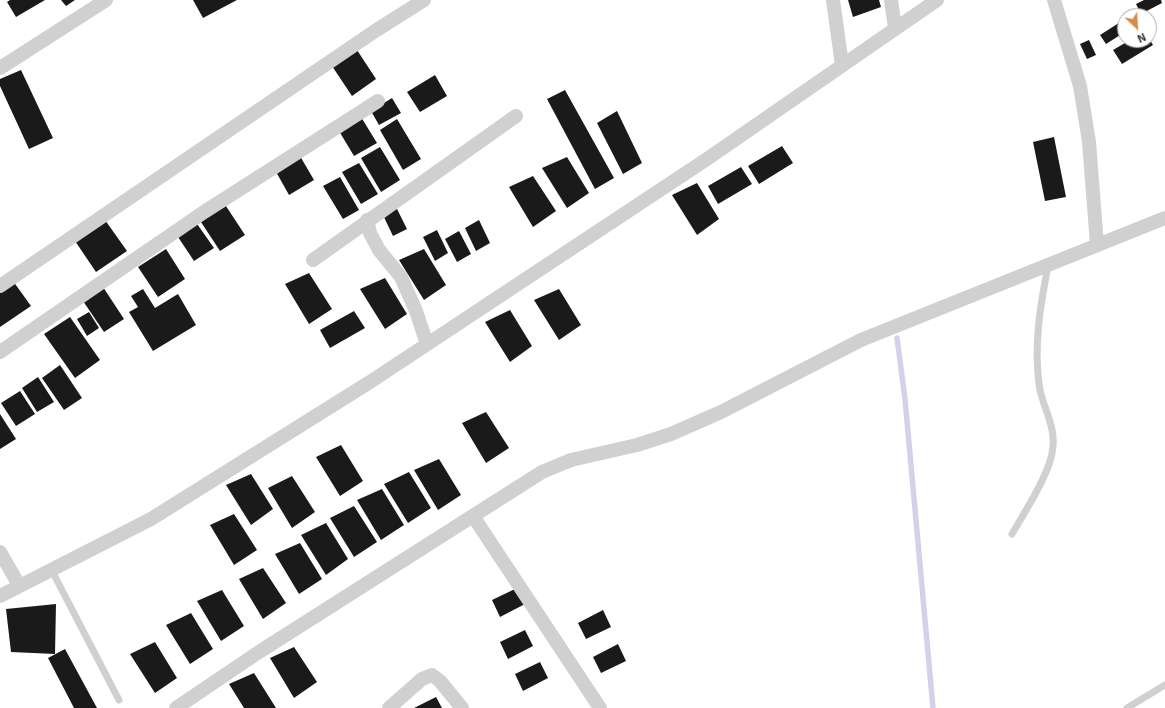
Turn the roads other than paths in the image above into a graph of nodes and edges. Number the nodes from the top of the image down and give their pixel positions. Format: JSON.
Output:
{"nodes":[{"id":1,"x":106,"y":0,"type":"edge"},
{"id":2,"x":424,"y":0,"type":"edge"},
{"id":3,"x":833,"y":0,"type":"edge"},
{"id":4,"x":891,"y":0,"type":"edge"},
{"id":5,"x":937,"y":0,"type":"edge"},
{"id":6,"x":1054,"y":0,"type":"edge"},
{"id":7,"x":895,"y":28,"type":"junction"},
{"id":8,"x":842,"y":65,"type":"junction"},
{"id":9,"x":0,"y":68,"type":"edge"},
{"id":10,"x":378,"y":101,"type":"dead end"},
{"id":11,"x":516,"y":116,"type":"dead end"},
{"id":12,"x":1165,"y":218,"type":"edge"},
{"id":13,"x":367,"y":220,"type":"junction"},
{"id":14,"x":1097,"y":246,"type":"junction"},
{"id":15,"x":313,"y":260,"type":"dead end"},
{"id":16,"x":1048,"y":266,"type":"junction"},
{"id":17,"x":0,"y":286,"type":"edge"},
{"id":18,"x":427,"y":344,"type":"junction"},
{"id":19,"x":0,"y":352,"type":"edge"},
{"id":20,"x":473,"y":516,"type":"junction"},
{"id":21,"x":1012,"y":534,"type":"dead end"},
{"id":22,"x":0,"y":552,"type":"edge"},
{"id":23,"x":51,"y":570,"type":"junction"},
{"id":24,"x":19,"y":585,"type":"junction"},
{"id":25,"x":0,"y":596,"type":"edge"},
{"id":26,"x":1165,"y":685,"type":"edge"},
{"id":27,"x":119,"y":700,"type":"dead end"},
{"id":28,"x":176,"y":708,"type":"edge"},
{"id":29,"x":389,"y":708,"type":"edge"},
{"id":30,"x":462,"y":708,"type":"edge"},
{"id":31,"x":600,"y":708,"type":"edge"},
{"id":32,"x":1127,"y":708,"type":"edge"}],
"edges":[{"from":1,"to":9,"type":"street"},
{"from":2,"to":17,"type":"street"},
{"from":3,"to":8,"type":"street"},
{"from":4,"to":7,"type":"street"},
{"from":5,"to":7,"type":"street"},
{"from":6,"to":14,"type":"street"},
{"from":7,"to":8,"type":"street"},
{"from":8,"to":18,"type":"street"},
{"from":10,"to":19,"type":"street"},
{"from":11,"to":13,"type":"street"},
{"from":12,"to":14,"type":"street"},
{"from":13,"to":15,"type":"street"},
{"from":13,"to":18,"type":"street"},
{"from":14,"to":16,"type":"street"},
{"from":16,"to":20,"type":"street"},
{"from":16,"to":21,"type":"lane"},
{"from":18,"to":23,"type":"street"},
{"from":20,"to":28,"type":"street"},
{"from":20,"to":31,"type":"street"},
{"from":22,"to":24,"type":"street"},
{"from":23,"to":24,"type":"street"},
{"from":23,"to":27,"type":"lane"},
{"from":24,"to":25,"type":"street"},
{"from":26,"to":32,"type":"lane"},
{"from":29,"to":30,"type":"street"}]}
